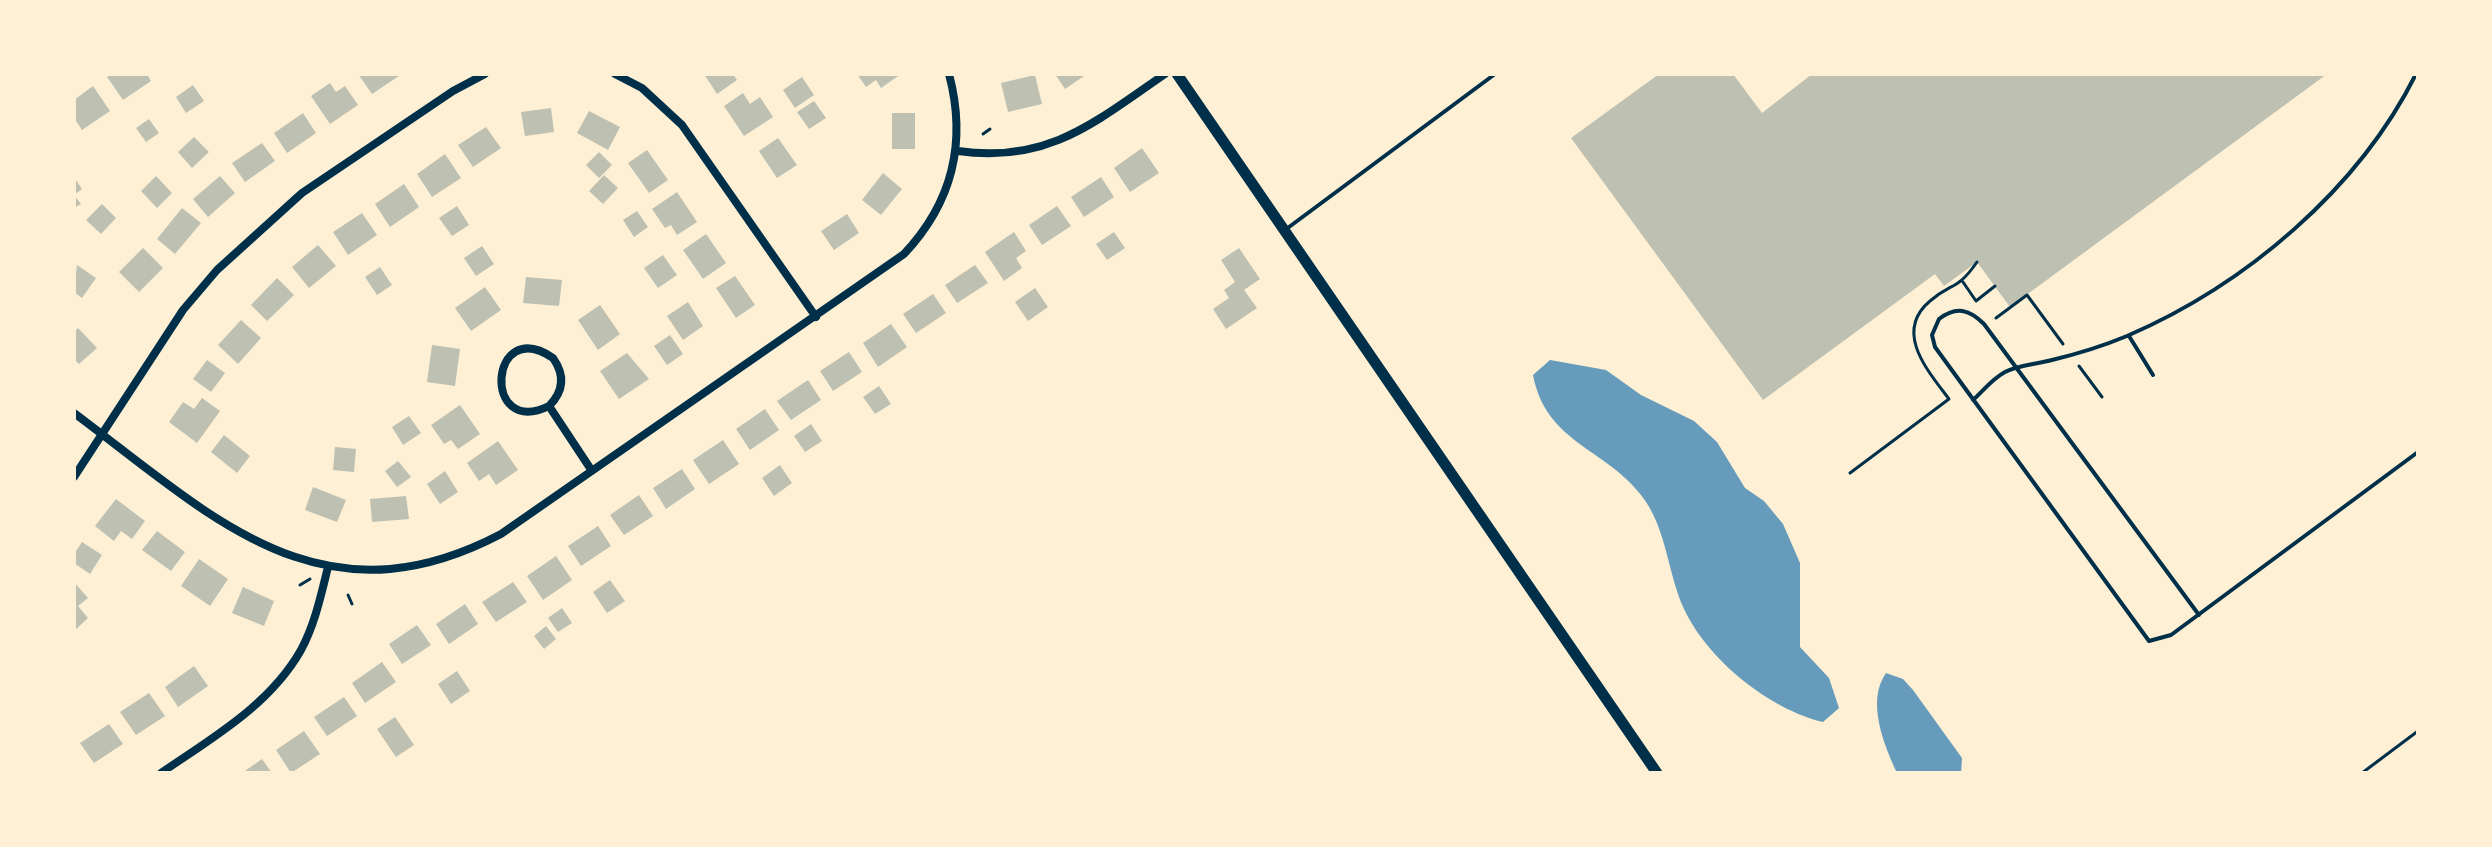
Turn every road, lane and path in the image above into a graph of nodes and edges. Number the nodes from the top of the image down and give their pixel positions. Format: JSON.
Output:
{"nodes":[{"id":1,"x":485,"y":74,"type":"edge"},
{"id":2,"x":615,"y":74,"type":"edge"},
{"id":3,"x":949,"y":74,"type":"edge"},
{"id":4,"x":1165,"y":74,"type":"edge"},
{"id":5,"x":1177,"y":74,"type":"edge"},
{"id":6,"x":1495,"y":74,"type":"edge"},
{"id":7,"x":2416,"y":74,"type":"edge"},
{"id":8,"x":629,"y":77,"type":"edge"},
{"id":9,"x":990,"y":129,"type":"dead end"},
{"id":10,"x":983,"y":134,"type":"dead end"},
{"id":11,"x":958,"y":151,"type":"junction"},
{"id":12,"x":1284,"y":230,"type":"junction"},
{"id":13,"x":1977,"y":262,"type":"dead end"},
{"id":14,"x":1963,"y":282,"type":"junction"},
{"id":15,"x":1995,"y":286,"type":"dead end"},
{"id":16,"x":1976,"y":301,"type":"junction"},
{"id":17,"x":1984,"y":308,"type":"dead end"},
{"id":18,"x":816,"y":317,"type":"junction"},
{"id":19,"x":1994,"y":319,"type":"dead end"},
{"id":20,"x":2129,"y":335,"type":"junction"},
{"id":21,"x":2063,"y":344,"type":"dead end"},
{"id":22,"x":2079,"y":366,"type":"dead end"},
{"id":23,"x":2017,"y":368,"type":"junction"},
{"id":24,"x":2153,"y":375,"type":"dead end"},
{"id":25,"x":2102,"y":397,"type":"dead end"},
{"id":26,"x":1973,"y":400,"type":"junction"},
{"id":27,"x":549,"y":406,"type":"junction"},
{"id":28,"x":74,"y":413,"type":"edge"},
{"id":29,"x":102,"y":434,"type":"junction"},
{"id":30,"x":2418,"y":452,"type":"edge"},
{"id":31,"x":592,"y":471,"type":"junction"},
{"id":32,"x":1850,"y":473,"type":"dead end"},
{"id":33,"x":74,"y":477,"type":"edge"},
{"id":34,"x":328,"y":567,"type":"junction"},
{"id":35,"x":310,"y":579,"type":"dead end"},
{"id":36,"x":300,"y":585,"type":"dead end"},
{"id":37,"x":348,"y":595,"type":"dead end"},
{"id":38,"x":352,"y":604,"type":"dead end"},
{"id":39,"x":2199,"y":615,"type":"junction"},
{"id":40,"x":2418,"y":731,"type":"edge"},
{"id":41,"x":161,"y":773,"type":"edge"},
{"id":42,"x":1657,"y":773,"type":"edge"},
{"id":43,"x":2362,"y":773,"type":"edge"}],
"edges":[{"from":1,"to":29,"type":"street"},
{"from":2,"to":8,"type":"street"},
{"from":3,"to":11,"type":"street"},
{"from":4,"to":11,"type":"street"},
{"from":5,"to":12,"type":"street"},
{"from":6,"to":12,"type":"lane"},
{"from":7,"to":20,"type":"lane"},
{"from":8,"to":18,"type":"street"},
{"from":9,"to":10,"type":"path"},
{"from":11,"to":18,"type":"street"},
{"from":12,"to":42,"type":"street"},
{"from":13,"to":14,"type":"path"},
{"from":14,"to":16,"type":"path"},
{"from":14,"to":32,"type":"path"},
{"from":15,"to":16,"type":"path"},
{"from":16,"to":17,"type":"path"},
{"from":18,"to":31,"type":"street"},
{"from":19,"to":21,"type":"path"},
{"from":20,"to":23,"type":"lane"},
{"from":20,"to":24,"type":"lane"},
{"from":22,"to":25,"type":"path"},
{"from":23,"to":26,"type":"lane"},
{"from":23,"to":26,"type":"lane"},
{"from":23,"to":39,"type":"lane"},
{"from":26,"to":39,"type":"lane"},
{"from":27,"to":27,"type":"street"},
{"from":27,"to":31,"type":"street"},
{"from":28,"to":29,"type":"street"},
{"from":29,"to":33,"type":"street"},
{"from":29,"to":34,"type":"street"},
{"from":30,"to":39,"type":"lane"},
{"from":31,"to":34,"type":"street"},
{"from":34,"to":41,"type":"street"},
{"from":35,"to":36,"type":"path"},
{"from":37,"to":38,"type":"path"},
{"from":40,"to":43,"type":"path"}]}
